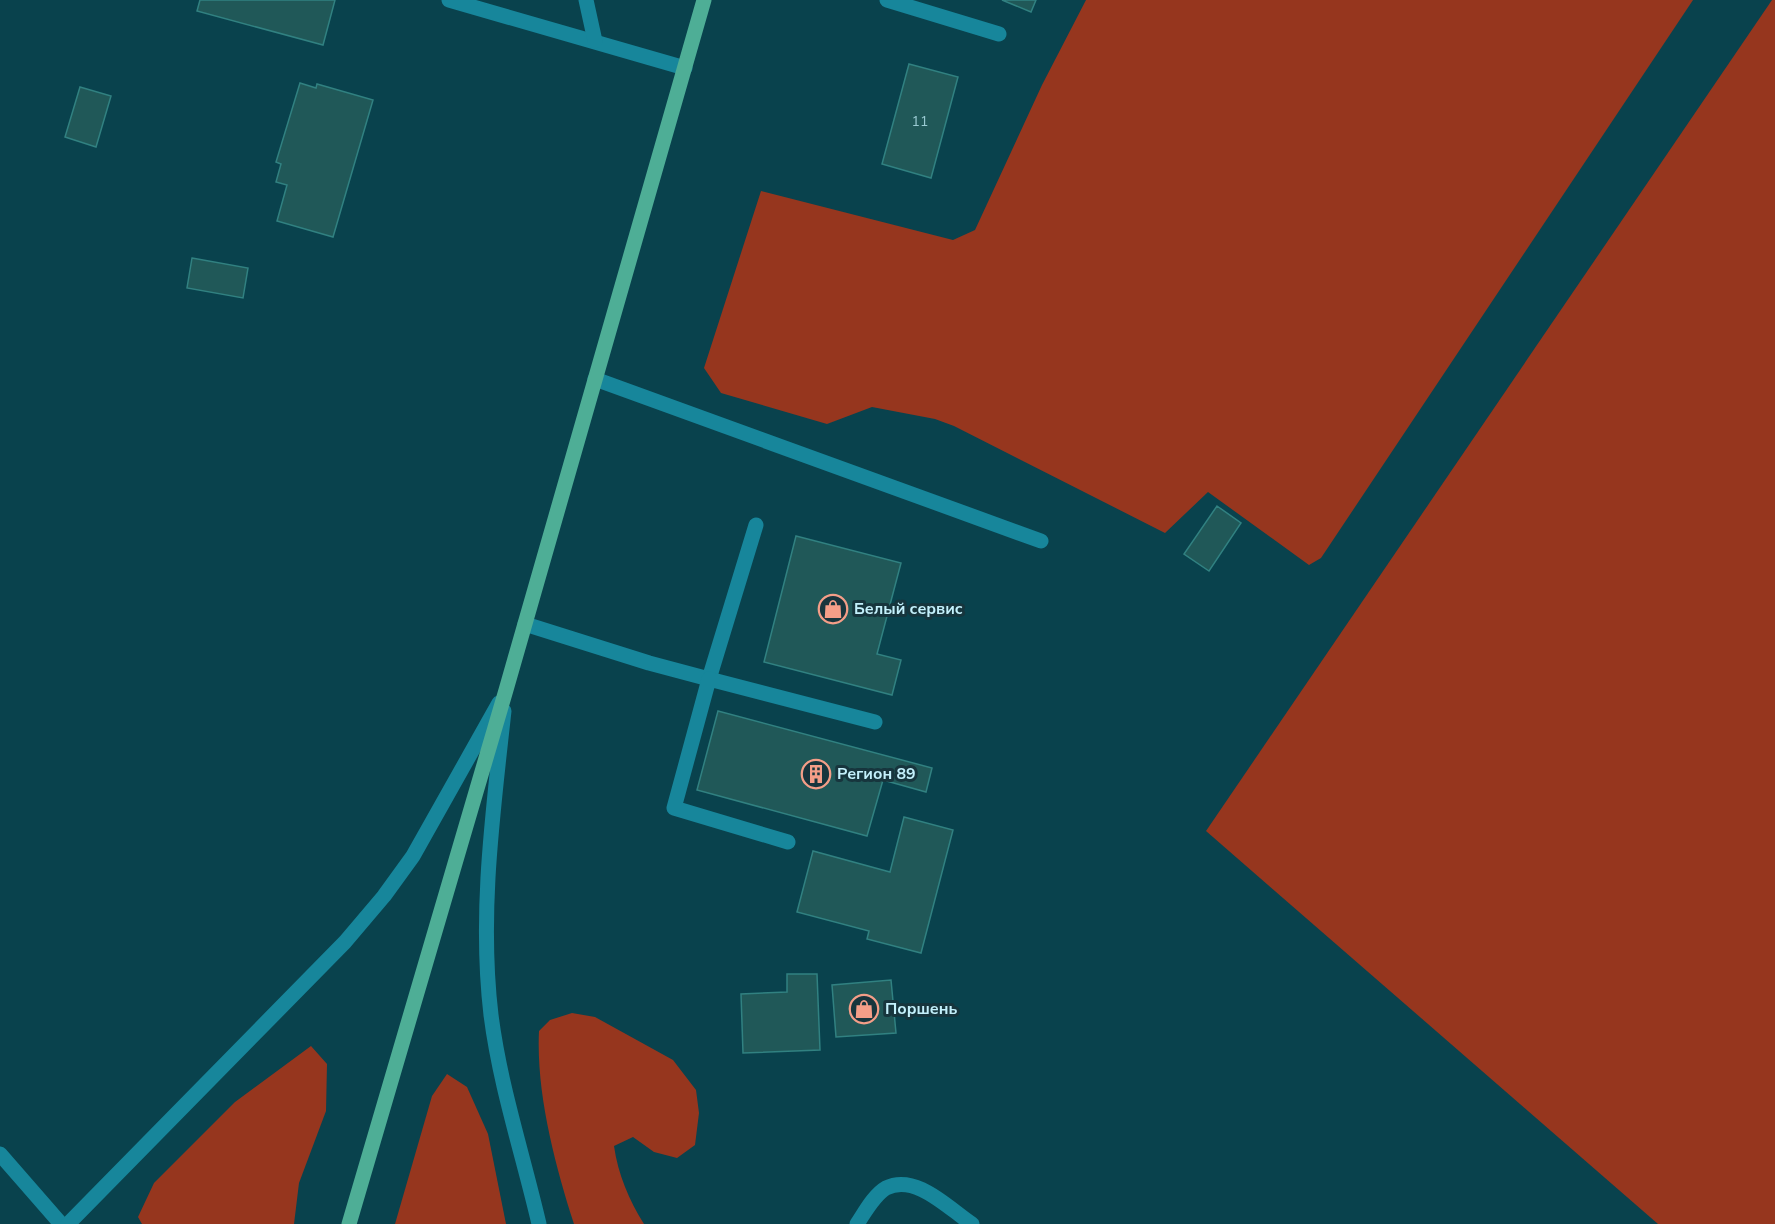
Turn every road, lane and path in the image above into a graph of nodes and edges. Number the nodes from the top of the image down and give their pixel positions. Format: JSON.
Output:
{"nodes":[{"id":1,"x":449,"y":0,"type":"edge"},
{"id":2,"x":586,"y":0,"type":"edge"},
{"id":3,"x":704,"y":0,"type":"edge"},
{"id":4,"x":887,"y":0,"type":"edge"},
{"id":5,"x":999,"y":34,"type":"dead end"},
{"id":6,"x":595,"y":40,"type":"junction"},
{"id":7,"x":685,"y":68,"type":"junction"},
{"id":8,"x":595,"y":379,"type":"junction"},
{"id":9,"x":756,"y":525,"type":"dead end"},
{"id":10,"x":1041,"y":541,"type":"dead end"},
{"id":11,"x":525,"y":624,"type":"junction"},
{"id":12,"x":709,"y":679,"type":"junction"},
{"id":13,"x":506,"y":690,"type":"junction"},
{"id":14,"x":875,"y":722,"type":"dead end"},
{"id":15,"x":788,"y":842,"type":"dead end"},
{"id":16,"x":0,"y":1154,"type":"edge"},
{"id":17,"x":61,"y":1224,"type":"edge"},
{"id":18,"x":68,"y":1224,"type":"edge"},
{"id":19,"x":349,"y":1224,"type":"edge"},
{"id":20,"x":539,"y":1224,"type":"edge"},
{"id":21,"x":857,"y":1224,"type":"edge"},
{"id":22,"x":972,"y":1224,"type":"edge"}],
"edges":[{"from":1,"to":6,"type":"main road"},
{"from":2,"to":6,"type":"main road"},
{"from":3,"to":7,"type":"main road"},
{"from":4,"to":5,"type":"main road"},
{"from":6,"to":7,"type":"main road"},
{"from":7,"to":8,"type":"main road"},
{"from":8,"to":10,"type":"main road"},
{"from":8,"to":11,"type":"main road"},
{"from":9,"to":12,"type":"main road"},
{"from":11,"to":12,"type":"main road"},
{"from":11,"to":13,"type":"main road"},
{"from":12,"to":14,"type":"main road"},
{"from":12,"to":15,"type":"main road"},
{"from":13,"to":18,"type":"main road"},
{"from":13,"to":19,"type":"main road"},
{"from":13,"to":20,"type":"main road"},
{"from":16,"to":17,"type":"main road"},
{"from":21,"to":22,"type":"main road"}]}
